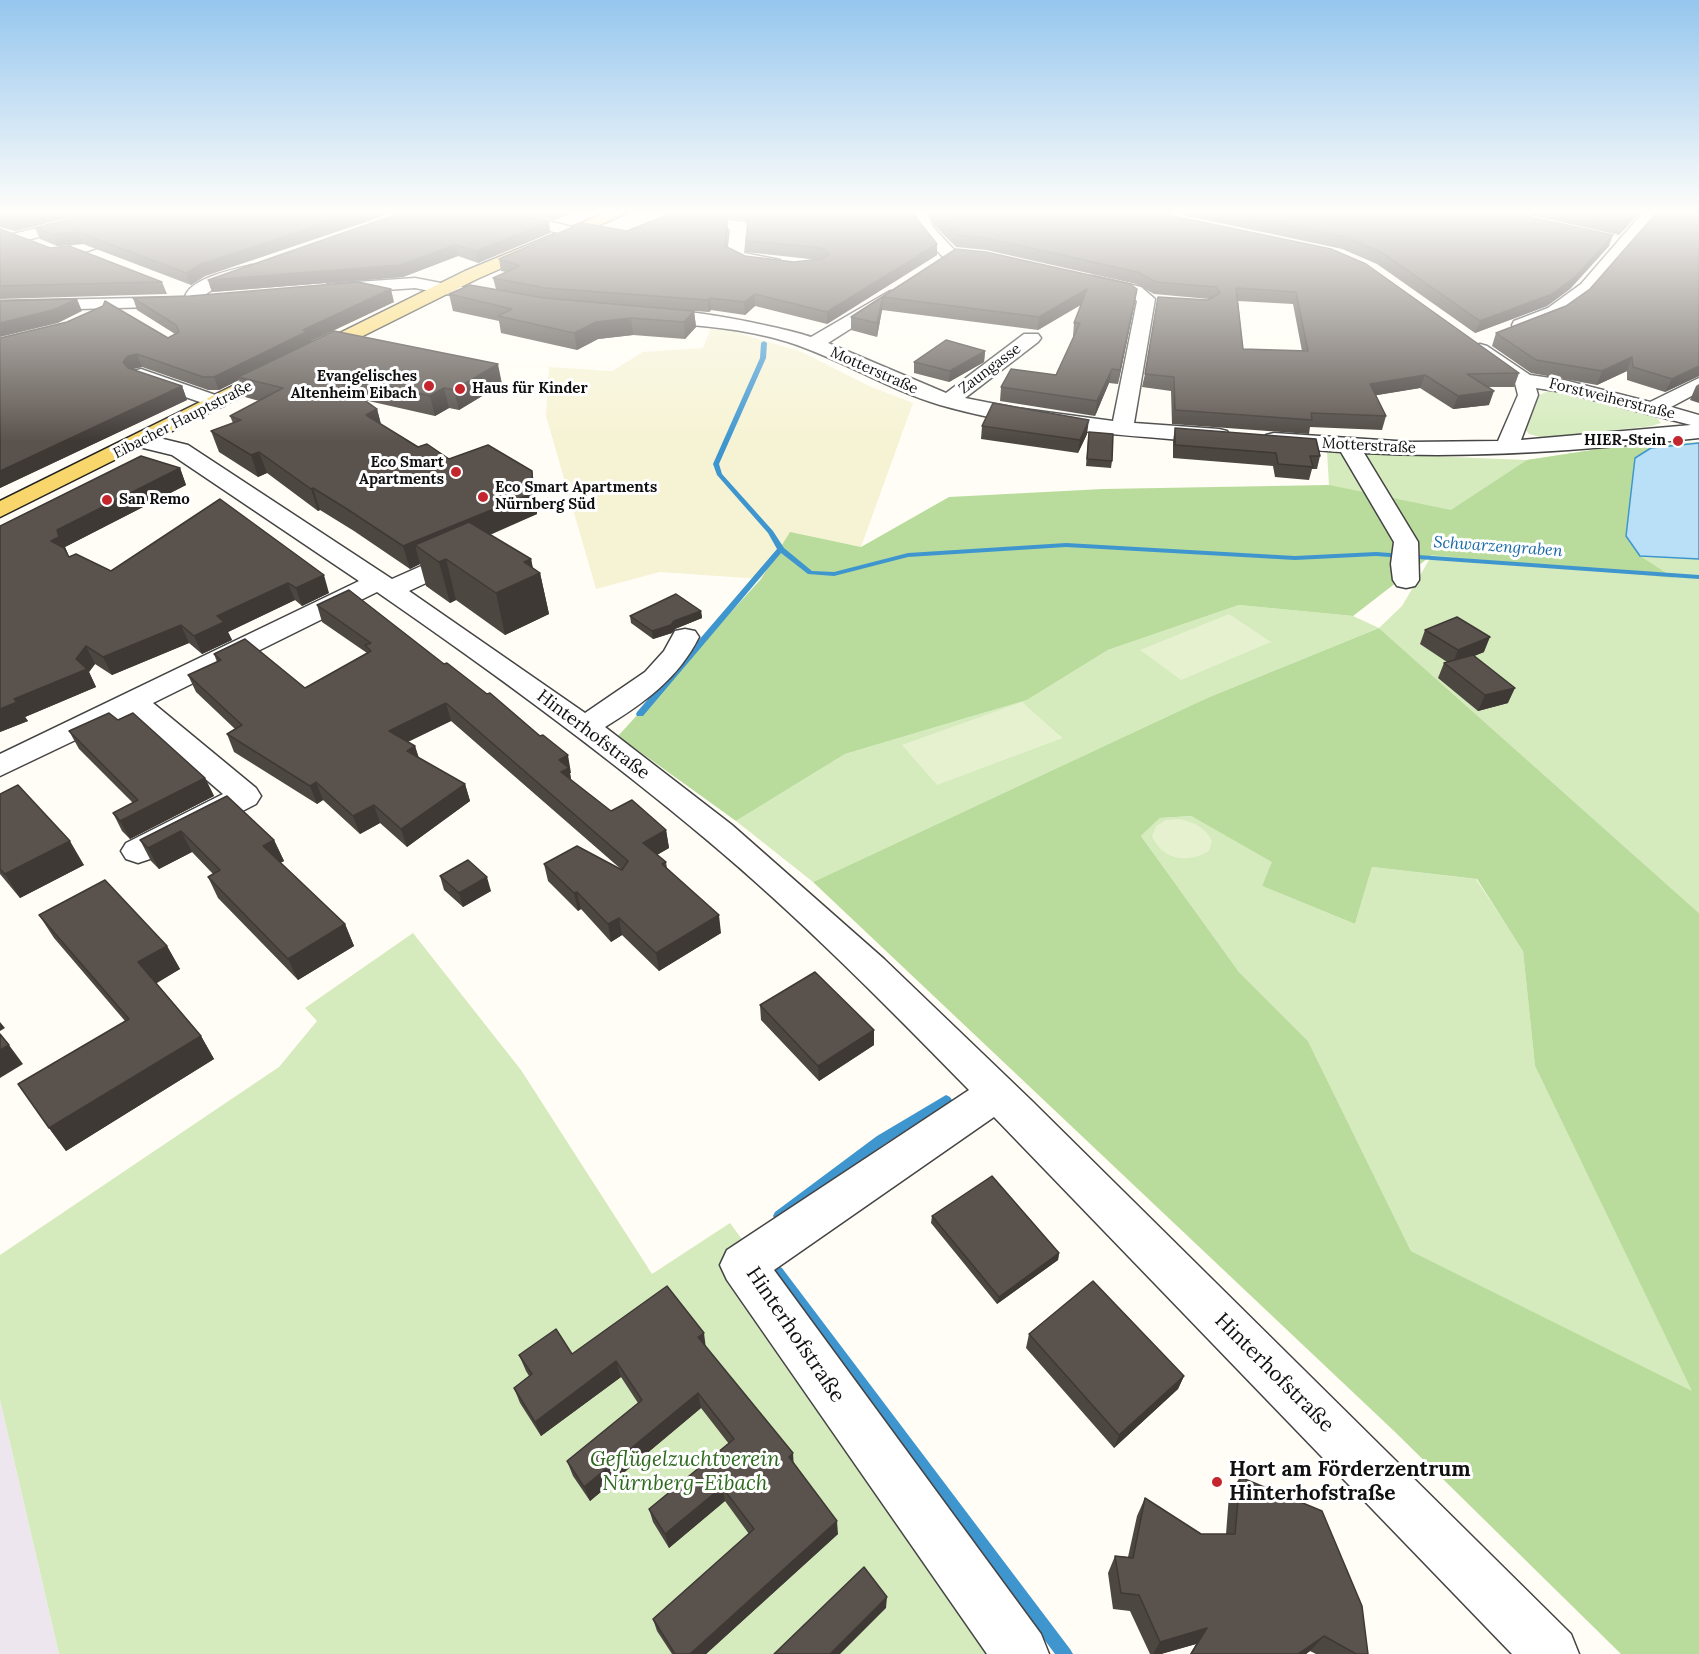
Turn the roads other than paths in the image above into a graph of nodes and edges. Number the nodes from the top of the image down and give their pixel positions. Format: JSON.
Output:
{"nodes":[{"id":1,"x":169,"y":287,"type":"edge"},
{"id":2,"x":206,"y":287,"type":"edge"},
{"id":3,"x":357,"y":287,"type":"edge"},
{"id":4,"x":440,"y":287,"type":"edge"},
{"id":5,"x":903,"y":287,"type":"edge"},
{"id":6,"x":1118,"y":287,"type":"edge"},
{"id":7,"x":1588,"y":287,"type":"edge"},
{"id":8,"x":446,"y":288,"type":"junction"},
{"id":9,"x":311,"y":291,"type":"edge"},
{"id":10,"x":194,"y":297,"type":"junction"},
{"id":11,"x":217,"y":299,"type":"edge"},
{"id":12,"x":523,"y":304,"type":"edge"},
{"id":13,"x":109,"y":305,"type":"junction"},
{"id":14,"x":0,"y":306,"type":"edge"},
{"id":15,"x":623,"y":314,"type":"edge"},
{"id":16,"x":77,"y":323,"type":"edge"},
{"id":17,"x":142,"y":324,"type":"edge"},
{"id":18,"x":1031,"y":338,"type":"dead end"},
{"id":19,"x":814,"y":344,"type":"junction"},
{"id":20,"x":141,"y":375,"type":"edge"},
{"id":21,"x":1524,"y":380,"type":"junction"},
{"id":22,"x":1699,"y":384,"type":"edge"},
{"id":23,"x":949,"y":401,"type":"junction"},
{"id":24,"x":218,"y":402,"type":"junction"},
{"id":25,"x":1653,"y":409,"type":"junction"},
{"id":26,"x":1699,"y":421,"type":"edge"},
{"id":27,"x":1122,"y":429,"type":"junction"},
{"id":28,"x":1699,"y":431,"type":"edge"},
{"id":29,"x":143,"y":441,"type":"junction"},
{"id":30,"x":1349,"y":446,"type":"junction"},
{"id":31,"x":1507,"y":447,"type":"junction"},
{"id":32,"x":0,"y":510,"type":"edge"},
{"id":33,"x":487,"y":551,"type":"edge"},
{"id":34,"x":1405,"y":565,"type":"dead end"},
{"id":35,"x":386,"y":585,"type":"junction"},
{"id":36,"x":685,"y":637,"type":"dead end"},
{"id":37,"x":133,"y":700,"type":"junction"},
{"id":38,"x":585,"y":726,"type":"junction"},
{"id":39,"x":0,"y":766,"type":"edge"},
{"id":40,"x":138,"y":851,"type":"edge"},
{"id":41,"x":997,"y":1093,"type":"junction"},
{"id":42,"x":1022,"y":1654,"type":"edge"},
{"id":43,"x":1551,"y":1654,"type":"edge"}],
"edges":[{"from":1,"to":10,"type":"street"},
{"from":2,"to":10,"type":"street"},
{"from":3,"to":9,"type":"street"},
{"from":4,"to":8,"type":"street"},
{"from":5,"to":19,"type":"street"},
{"from":6,"to":27,"type":"street"},
{"from":7,"to":21,"type":"street","name":"Forstweiherstraße"},
{"from":8,"to":12,"type":"street"},
{"from":8,"to":24,"type":"main road","name":"Eibacher Hauptstraße"},
{"from":10,"to":11,"type":"street"},
{"from":10,"to":13,"type":"street"},
{"from":13,"to":14,"type":"street"},
{"from":13,"to":16,"type":"street"},
{"from":13,"to":17,"type":"street"},
{"from":15,"to":19,"type":"street","name":"Motterstraße"},
{"from":18,"to":23,"type":"street","name":"Zaungasse"},
{"from":19,"to":23,"type":"street","name":"Motterstraße"},
{"from":20,"to":24,"type":"street"},
{"from":21,"to":25,"type":"street","name":"Forstweiherstraße"},
{"from":21,"to":31,"type":"street","name":"Forstweiherstraße"},
{"from":22,"to":25,"type":"street"},
{"from":23,"to":27,"type":"street","name":"Motterstraße"},
{"from":24,"to":29,"type":"main road","name":"Eibacher Hauptstraße"},
{"from":25,"to":26,"type":"street","name":"Forstweiherstraße"},
{"from":27,"to":30,"type":"street","name":"Motterstraße"},
{"from":28,"to":31,"type":"street","name":"Motterstraße"},
{"from":29,"to":32,"type":"main road","name":"Eibacher Hauptstraße"},
{"from":29,"to":35,"type":"street","name":"Hinterhofstraße"},
{"from":30,"to":31,"type":"street","name":"Motterstraße"},
{"from":30,"to":34,"type":"street"},
{"from":33,"to":35,"type":"street"},
{"from":35,"to":37,"type":"street"},
{"from":35,"to":38,"type":"street","name":"Hinterhofstraße"},
{"from":36,"to":38,"type":"street"},
{"from":37,"to":39,"type":"street"},
{"from":37,"to":40,"type":"street"},
{"from":38,"to":41,"type":"street","name":"Hinterhofstraße"},
{"from":41,"to":42,"type":"street","name":"Hinterhofstraße"},
{"from":41,"to":43,"type":"street","name":"Hinterhofstraße"}]}
